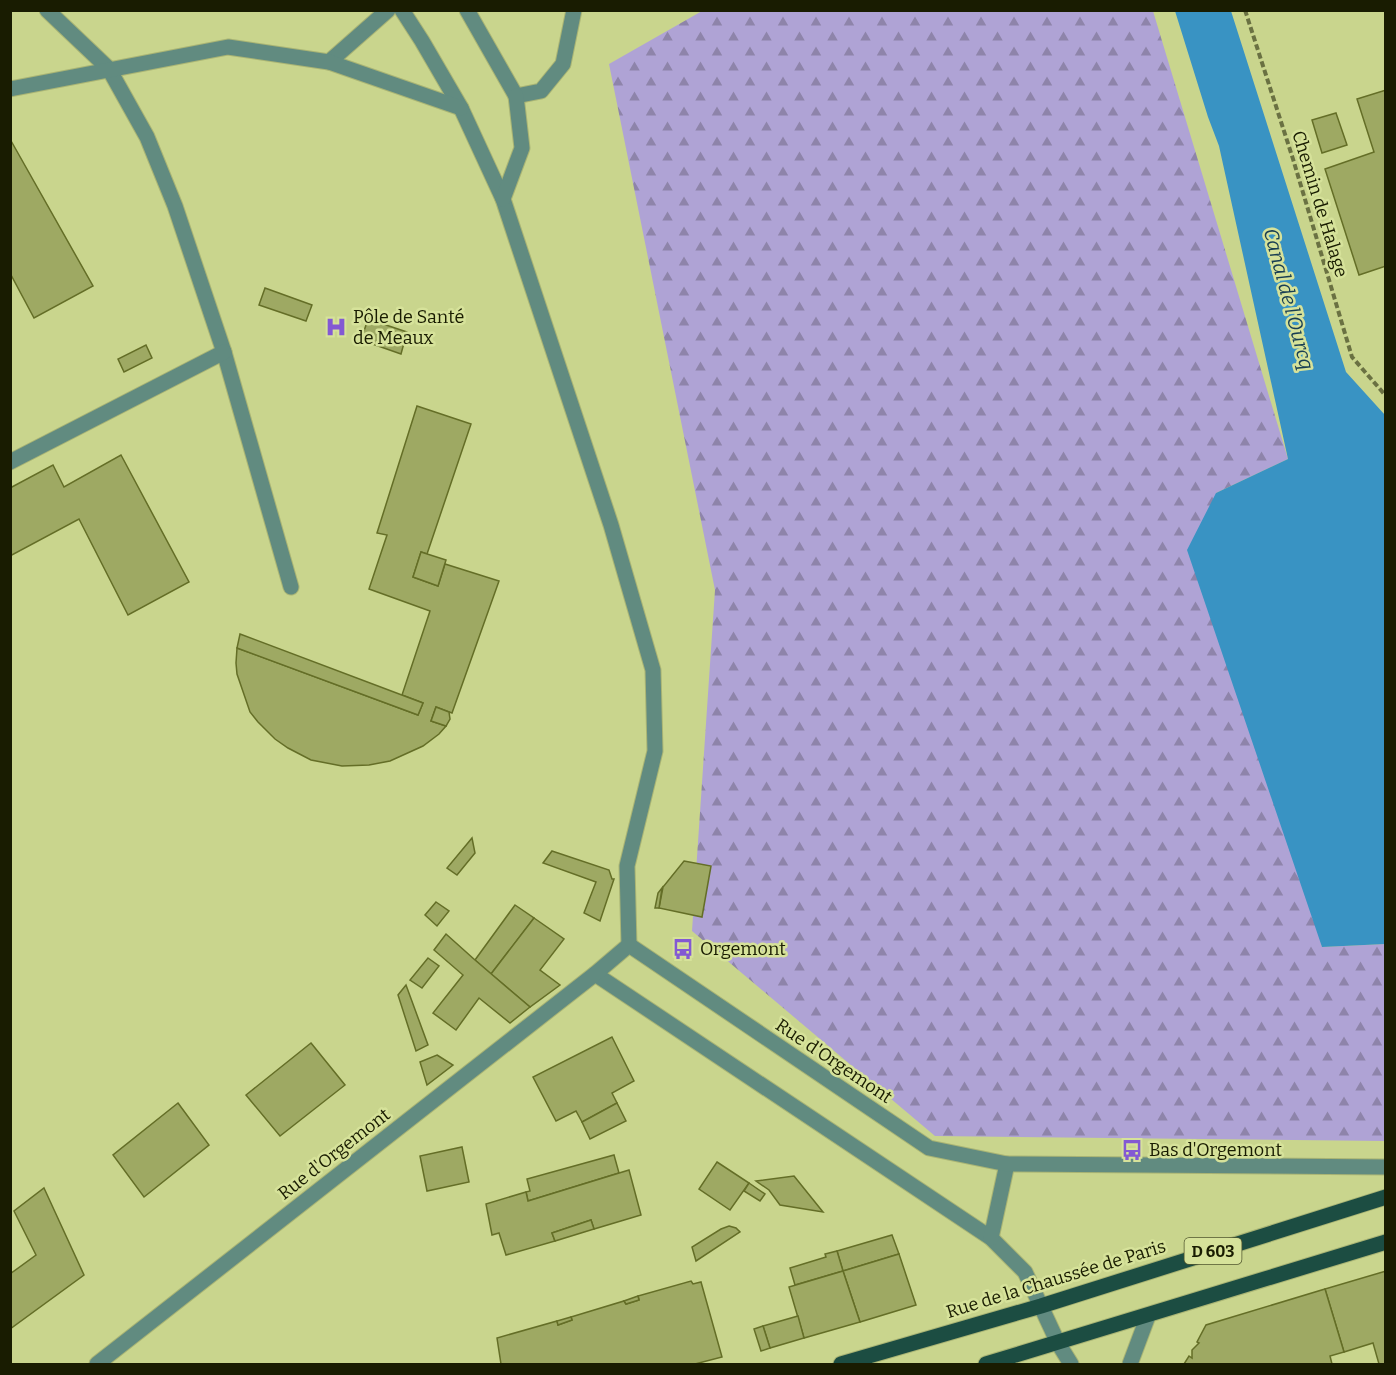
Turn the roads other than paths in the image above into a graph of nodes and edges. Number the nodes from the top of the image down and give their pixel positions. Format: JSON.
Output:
{"nodes":[{"id":1,"x":46,"y":10,"type":"edge"},
{"id":2,"x":388,"y":10,"type":"edge"},
{"id":3,"x":402,"y":10,"type":"edge"},
{"id":4,"x":467,"y":10,"type":"edge"},
{"id":5,"x":574,"y":10,"type":"edge"},
{"id":6,"x":329,"y":62,"type":"junction"},
{"id":7,"x":110,"y":69,"type":"junction"},
{"id":8,"x":10,"y":89,"type":"edge"},
{"id":9,"x":516,"y":96,"type":"junction"},
{"id":10,"x":461,"y":108,"type":"junction"},
{"id":11,"x":503,"y":198,"type":"junction"},
{"id":12,"x":224,"y":352,"type":"junction"},
{"id":13,"x":10,"y":462,"type":"edge"},
{"id":14,"x":291,"y":587,"type":"dead end"},
{"id":15,"x":629,"y":945,"type":"junction"},
{"id":16,"x":595,"y":974,"type":"junction"},
{"id":17,"x":1007,"y":1164,"type":"junction"},
{"id":18,"x":1386,"y":1167,"type":"edge"},
{"id":19,"x":1386,"y":1197,"type":"edge"},
{"id":20,"x":991,"y":1238,"type":"junction"},
{"id":21,"x":1386,"y":1242,"type":"edge"},
{"id":22,"x":1041,"y":1305,"type":"junction"},
{"id":23,"x":1148,"y":1316,"type":"junction"},
{"id":24,"x":1058,"y":1343,"type":"junction"},
{"id":25,"x":97,"y":1365,"type":"edge"},
{"id":26,"x":841,"y":1365,"type":"edge"},
{"id":27,"x":986,"y":1365,"type":"edge"},
{"id":28,"x":1071,"y":1365,"type":"edge"},
{"id":29,"x":1130,"y":1365,"type":"edge"}],
"edges":[{"from":1,"to":7,"type":"street"},
{"from":2,"to":6,"type":"street"},
{"from":3,"to":10,"type":"street"},
{"from":4,"to":9,"type":"street"},
{"from":5,"to":9,"type":"street"},
{"from":6,"to":7,"type":"street"},
{"from":6,"to":10,"type":"street"},
{"from":7,"to":8,"type":"street"},
{"from":7,"to":12,"type":"street"},
{"from":9,"to":11,"type":"street"},
{"from":10,"to":11,"type":"street"},
{"from":11,"to":15,"type":"street"},
{"from":12,"to":13,"type":"street"},
{"from":12,"to":14,"type":"street"},
{"from":15,"to":16,"type":"street","name":"Rue d'Orgemont"},
{"from":15,"to":17,"type":"street","name":"Rue d'Orgemont"},
{"from":16,"to":20,"type":"street"},
{"from":16,"to":25,"type":"street","name":"Rue d'Orgemont"},
{"from":17,"to":18,"type":"street","name":"Rue d'Orgemont"},
{"from":17,"to":20,"type":"street"},
{"from":19,"to":22,"type":"main road","name":"Rue de la Chaussée de Paris","number":"D 603"},
{"from":20,"to":22,"type":"street"},
{"from":21,"to":23,"type":"main road","number":"D 603"},
{"from":22,"to":24,"type":"street"},
{"from":22,"to":26,"type":"main road","name":"Rue de la Chaussée de Paris","number":"D 603"},
{"from":23,"to":24,"type":"main road","number":"D 603"},
{"from":23,"to":29,"type":"street"},
{"from":24,"to":27,"type":"main road","number":"D 603"},
{"from":24,"to":28,"type":"street"}]}
